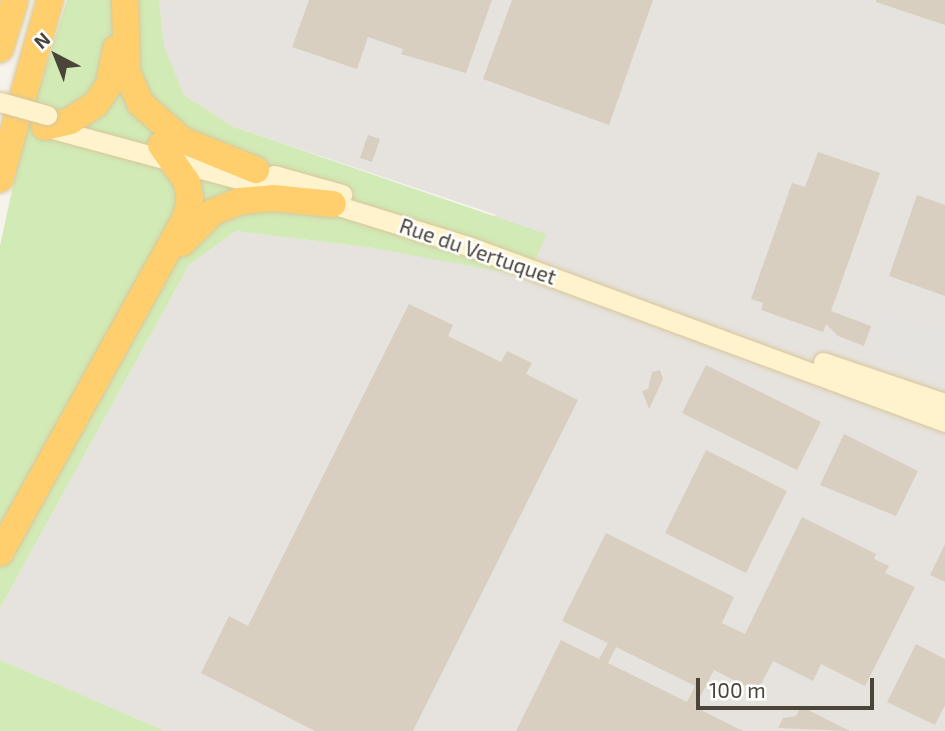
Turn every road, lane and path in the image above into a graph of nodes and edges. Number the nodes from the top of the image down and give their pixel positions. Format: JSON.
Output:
{"nodes":[{"id":1,"x":15,"y":0,"type":"edge"},
{"id":2,"x":50,"y":0,"type":"edge"},
{"id":3,"x":120,"y":0,"type":"edge"},
{"id":4,"x":125,"y":0,"type":"edge"},
{"id":5,"x":0,"y":49,"type":"edge"},
{"id":6,"x":0,"y":102,"type":"edge"},
{"id":7,"x":0,"y":115,"type":"edge"},
{"id":8,"x":54,"y":121,"type":"junction"},
{"id":9,"x":168,"y":153,"type":"junction"},
{"id":10,"x":256,"y":170,"type":"junction"},
{"id":11,"x":0,"y":179,"type":"edge"},
{"id":12,"x":333,"y":204,"type":"junction"},
{"id":13,"x":159,"y":272,"type":"junction"},
{"id":14,"x":945,"y":403,"type":"edge"},
{"id":15,"x":945,"y":422,"type":"edge"},
{"id":16,"x":0,"y":553,"type":"edge"}],
"edges":[{"from":1,"to":5,"type":"highway"},
{"from":2,"to":11,"type":"highway"},
{"from":3,"to":8,"type":"highway"},
{"from":4,"to":10,"type":"highway"},
{"from":6,"to":8,"type":"street","name":"Rue du Vertuquet","bridge":true},
{"from":7,"to":8,"type":"street","name":"Rue du Vertuquet"},
{"from":8,"to":9,"type":"street","name":"Rue du Vertuquet"},
{"from":9,"to":10,"type":"street","name":"Rue du Vertuquet"},
{"from":9,"to":12,"type":"street","name":"Rue du Vertuquet"},
{"from":9,"to":13,"type":"highway"},
{"from":10,"to":14,"type":"street","name":"Rue du Vertuquet"},
{"from":12,"to":13,"type":"highway"},
{"from":12,"to":15,"type":"street","name":"Rue du Vertuquet"},
{"from":13,"to":16,"type":"highway"}]}
